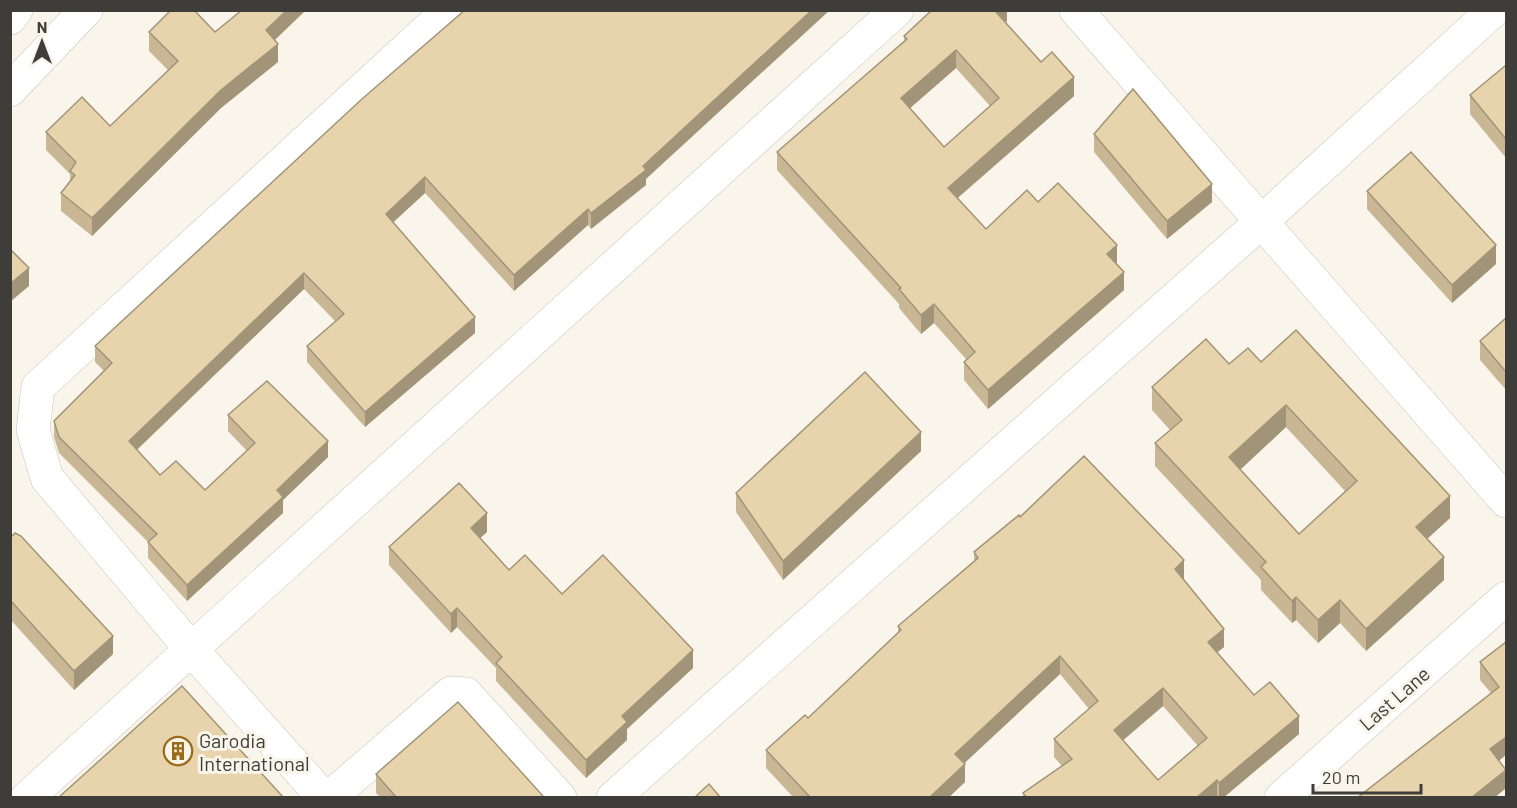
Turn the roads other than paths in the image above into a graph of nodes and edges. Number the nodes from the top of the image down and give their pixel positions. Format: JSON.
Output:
{"nodes":[{"id":1,"x":16,"y":10,"type":"edge"},
{"id":2,"x":86,"y":10,"type":"edge"},
{"id":3,"x":449,"y":10,"type":"edge"},
{"id":4,"x":897,"y":10,"type":"edge"},
{"id":5,"x":1076,"y":10,"type":"edge"},
{"id":6,"x":1494,"y":10,"type":"edge"},
{"id":7,"x":10,"y":18,"type":"edge"},
{"id":8,"x":10,"y":90,"type":"edge"},
{"id":9,"x":1261,"y":222,"type":"junction"},
{"id":10,"x":1506,"y":501,"type":"edge"},
{"id":11,"x":1506,"y":598,"type":"edge"},
{"id":12,"x":191,"y":649,"type":"junction"},
{"id":13,"x":27,"y":798,"type":"edge"},
{"id":14,"x":324,"y":798,"type":"edge"},
{"id":15,"x":329,"y":798,"type":"edge"},
{"id":16,"x":560,"y":798,"type":"edge"},
{"id":17,"x":613,"y":798,"type":"edge"},
{"id":18,"x":1281,"y":798,"type":"edge"}],
"edges":[{"from":1,"to":7,"type":"street"},
{"from":2,"to":8,"type":"street"},
{"from":3,"to":12,"type":"street"},
{"from":4,"to":12,"type":"street"},
{"from":5,"to":9,"type":"street"},
{"from":6,"to":9,"type":"street"},
{"from":9,"to":10,"type":"street"},
{"from":9,"to":17,"type":"street"},
{"from":11,"to":18,"type":"street","name":"Last Lane"},
{"from":12,"to":13,"type":"street"},
{"from":12,"to":14,"type":"street"},
{"from":15,"to":16,"type":"street"}]}
